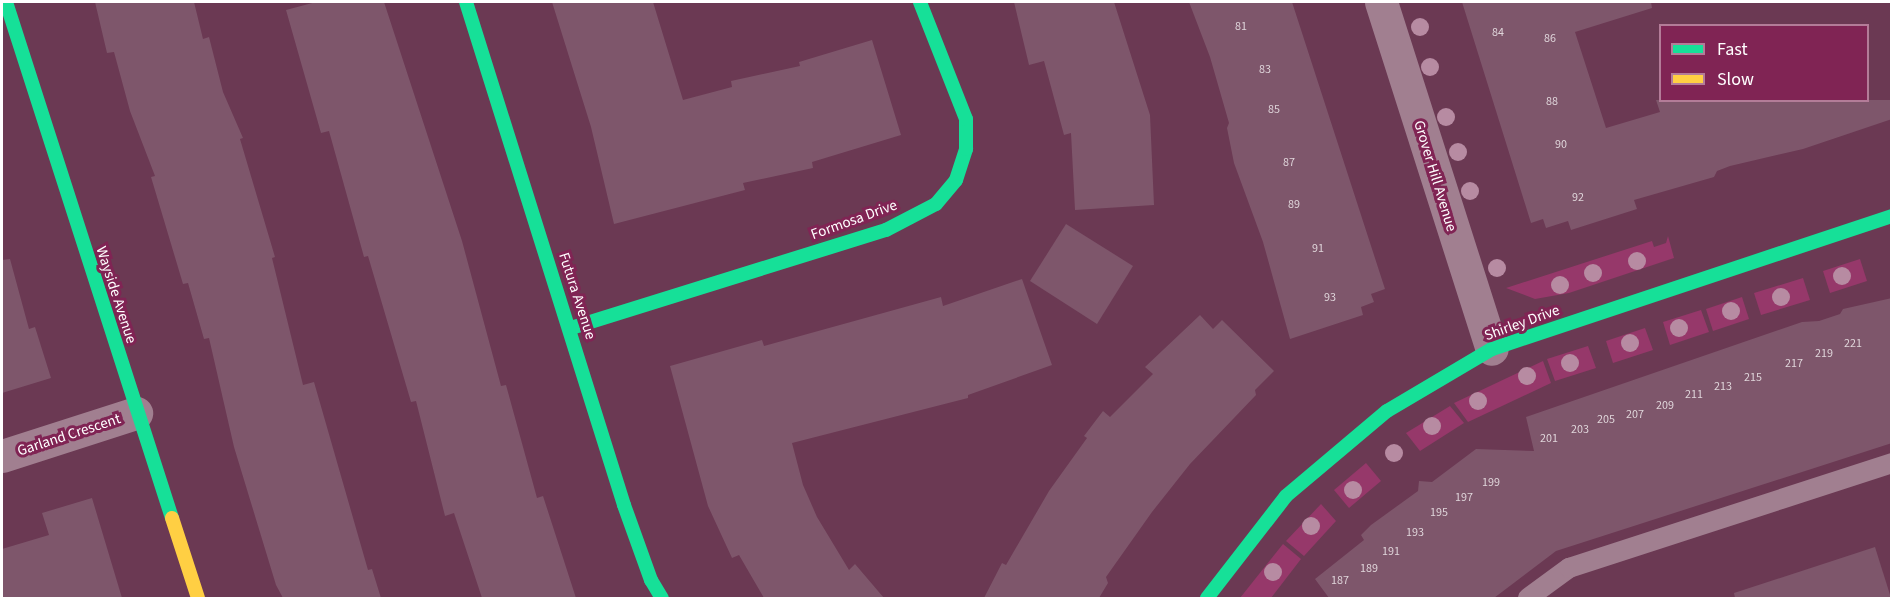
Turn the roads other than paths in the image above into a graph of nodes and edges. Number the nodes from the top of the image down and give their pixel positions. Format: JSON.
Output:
{"nodes":[{"id":1,"x":6,"y":2,"type":"edge"},
{"id":2,"x":466,"y":2,"type":"edge"},
{"id":3,"x":921,"y":2,"type":"edge"},
{"id":4,"x":1381,"y":2,"type":"edge"},
{"id":5,"x":1892,"y":216,"type":"edge"},
{"id":6,"x":571,"y":328,"type":"junction"},
{"id":7,"x":1492,"y":350,"type":"junction"},
{"id":8,"x":136,"y":413,"type":"junction"},
{"id":9,"x":2,"y":456,"type":"edge"},
{"id":10,"x":1892,"y":463,"type":"edge"},
{"id":11,"x":198,"y":598,"type":"edge"},
{"id":12,"x":662,"y":598,"type":"edge"},
{"id":13,"x":1208,"y":598,"type":"edge"},
{"id":14,"x":1527,"y":598,"type":"edge"}],
"edges":[{"from":1,"to":8,"type":"street","name":"Wayside Avenue"},
{"from":2,"to":6,"type":"street","name":"Futura Avenue"},
{"from":3,"to":6,"type":"street","name":"Formosa Drive"},
{"from":4,"to":7,"type":"street","name":"Grover Hill Avenue"},
{"from":5,"to":7,"type":"street","name":"Shirley Drive"},
{"from":6,"to":12,"type":"street","name":"Futura Avenue"},
{"from":7,"to":13,"type":"street","name":"Shirley Drive"},
{"from":8,"to":9,"type":"street","name":"Garland Crescent"},
{"from":8,"to":11,"type":"street","name":"Wayside Avenue"},
{"from":10,"to":14,"type":"lane"}]}
